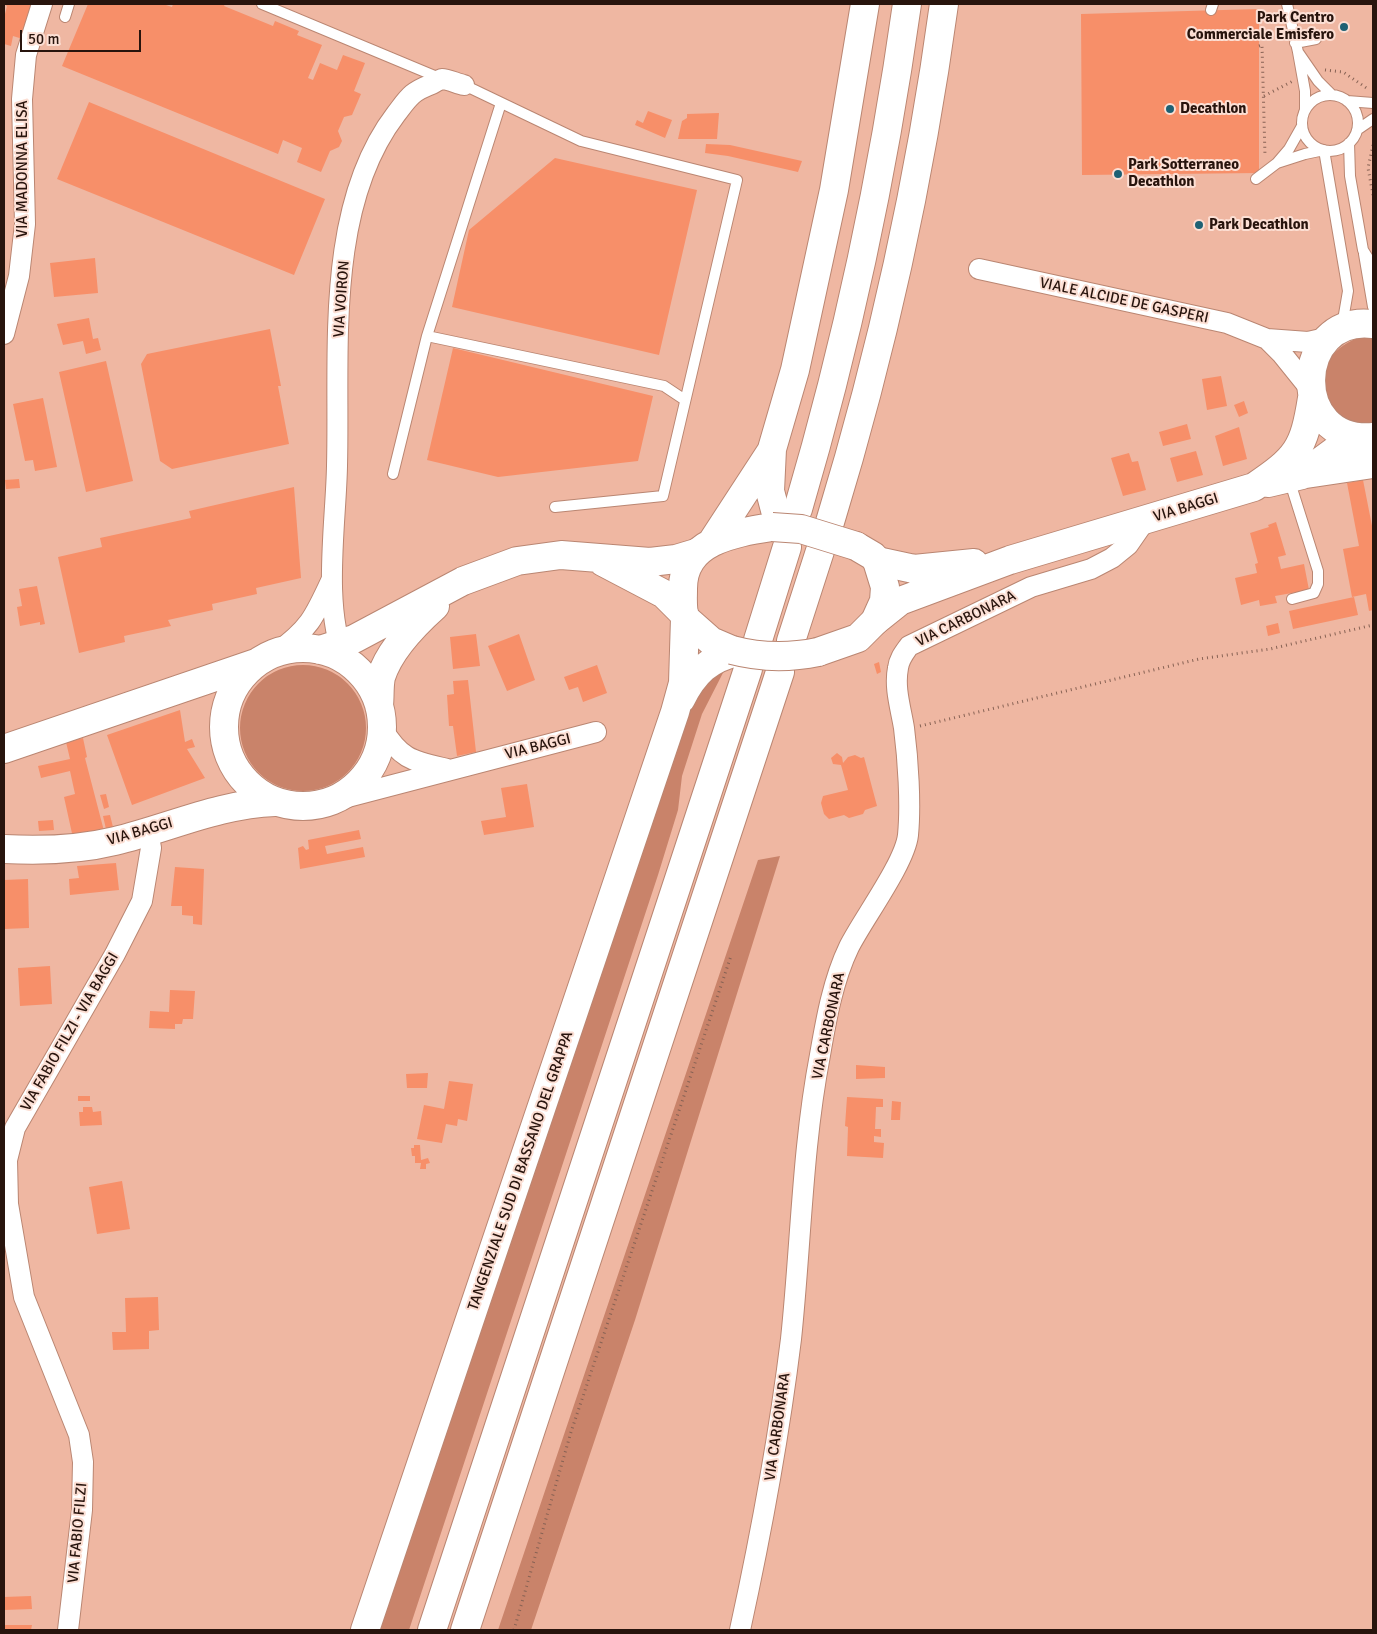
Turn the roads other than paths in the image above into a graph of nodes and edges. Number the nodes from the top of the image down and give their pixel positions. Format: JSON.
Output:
{"nodes":[{"id":1,"x":42,"y":4,"type":"edge"},
{"id":2,"x":69,"y":4,"type":"edge"},
{"id":3,"x":262,"y":4,"type":"edge"},
{"id":4,"x":865,"y":4,"type":"edge"},
{"id":5,"x":907,"y":4,"type":"edge"},
{"id":6,"x":944,"y":4,"type":"edge"},
{"id":7,"x":1287,"y":4,"type":"edge"},
{"id":8,"x":65,"y":17,"type":"dead end"},
{"id":9,"x":1316,"y":39,"type":"dead end"},
{"id":10,"x":1297,"y":47,"type":"junction"},
{"id":11,"x":443,"y":79,"type":"junction"},
{"id":12,"x":464,"y":85,"type":"joint"},
{"id":13,"x":1332,"y":95,"type":"junction"},
{"id":14,"x":1347,"y":101,"type":"junction"},
{"id":15,"x":1373,"y":102,"type":"edge"},
{"id":16,"x":501,"y":104,"type":"junction"},
{"id":17,"x":1305,"y":109,"type":"junction"},
{"id":18,"x":1373,"y":119,"type":"edge"},
{"id":19,"x":1302,"y":126,"type":"junction"},
{"id":20,"x":1357,"y":130,"type":"junction"},
{"id":21,"x":1349,"y":143,"type":"junction"},
{"id":22,"x":1324,"y":150,"type":"junction"},
{"id":23,"x":1272,"y":162,"type":"junction"},
{"id":24,"x":1256,"y":179,"type":"dead end"},
{"id":25,"x":1363,"y":250,"type":"junction"},
{"id":26,"x":1373,"y":266,"type":"edge"},
{"id":27,"x":979,"y":269,"type":"dead end"},
{"id":28,"x":1373,"y":307,"type":"edge"},
{"id":29,"x":1373,"y":324,"type":"edge"},
{"id":30,"x":1336,"y":333,"type":"junction"},
{"id":31,"x":4,"y":334,"type":"edge"},
{"id":32,"x":427,"y":336,"type":"junction"},
{"id":33,"x":1267,"y":339,"type":"junction"},
{"id":34,"x":1311,"y":394,"type":"junction"},
{"id":35,"x":685,"y":400,"type":"junction"},
{"id":36,"x":1369,"y":438,"type":"edge"},
{"id":37,"x":772,"y":448,"type":"junction"},
{"id":38,"x":1373,"y":464,"type":"edge"},
{"id":39,"x":394,"y":474,"type":"dead end"},
{"id":40,"x":1296,"y":476,"type":"junction"},
{"id":41,"x":1254,"y":487,"type":"junction"},
{"id":42,"x":555,"y":507,"type":"dead end"},
{"id":43,"x":830,"y":522,"type":"dead end"},
{"id":44,"x":1144,"y":522,"type":"junction"},
{"id":45,"x":787,"y":525,"type":"junction"},
{"id":46,"x":704,"y":547,"type":"junction"},
{"id":47,"x":820,"y":551,"type":"dead end"},
{"id":48,"x":867,"y":553,"type":"junction"},
{"id":49,"x":598,"y":559,"type":"junction"},
{"id":50,"x":1010,"y":560,"type":"junction"},
{"id":51,"x":333,"y":577,"type":"junction"},
{"id":52,"x":462,"y":581,"type":"junction"},
{"id":53,"x":1292,"y":599,"type":"dead end"},
{"id":54,"x":334,"y":610,"type":"junction"},
{"id":55,"x":685,"y":616,"type":"junction"},
{"id":56,"x":875,"y":621,"type":"junction"},
{"id":57,"x":374,"y":628,"type":"junction"},
{"id":58,"x":791,"y":641,"type":"dead end"},
{"id":59,"x":335,"y":651,"type":"junction"},
{"id":60,"x":742,"y":653,"type":"junction"},
{"id":61,"x":266,"y":658,"type":"junction"},
{"id":62,"x":780,"y":672,"type":"dead end"},
{"id":63,"x":675,"y":712,"type":"junction"},
{"id":64,"x":380,"y":716,"type":"junction"},
{"id":65,"x":596,"y":732,"type":"dead end"},
{"id":66,"x":4,"y":749,"type":"edge"},
{"id":67,"x":452,"y":770,"type":"junction"},
{"id":68,"x":332,"y":801,"type":"junction"},
{"id":69,"x":275,"y":802,"type":"junction"},
{"id":70,"x":148,"y":831,"type":"junction"},
{"id":71,"x":4,"y":849,"type":"edge"},
{"id":72,"x":79,"y":1435,"type":"joint"},
{"id":73,"x":68,"y":1630,"type":"edge"},
{"id":74,"x":365,"y":1630,"type":"edge"},
{"id":75,"x":432,"y":1630,"type":"edge"},
{"id":76,"x":465,"y":1630,"type":"edge"},
{"id":77,"x":740,"y":1630,"type":"edge"}],
"edges":[{"from":1,"to":31,"type":"street","name":"VIA MADONNA ELISA"},
{"from":2,"to":8,"type":"lane"},
{"from":3,"to":11,"type":"lane"},
{"from":4,"to":37,"type":"main road","name":"TANGENZIALE SUD DI BASSANO DEL GRAPPA"},
{"from":5,"to":45,"type":"main road"},
{"from":6,"to":43,"type":"main road"},
{"from":7,"to":10,"type":"lane"},
{"from":9,"to":10,"type":"lane"},
{"from":10,"to":13,"type":"lane"},
{"from":10,"to":17,"type":"lane"},
{"from":11,"to":12,"type":"street"},
{"from":11,"to":51,"type":"street","name":"VIA VOIRON"},
{"from":12,"to":16,"type":"lane"},
{"from":13,"to":14,"type":"lane"},
{"from":13,"to":17,"type":"lane"},
{"from":14,"to":15,"type":"lane"},
{"from":14,"to":20,"type":"lane"},
{"from":16,"to":32,"type":"lane"},
{"from":16,"to":35,"type":"lane"},
{"from":17,"to":19,"type":"lane"},
{"from":18,"to":20,"type":"lane"},
{"from":19,"to":22,"type":"lane"},
{"from":19,"to":23,"type":"lane"},
{"from":20,"to":21,"type":"lane"},
{"from":21,"to":22,"type":"lane"},
{"from":21,"to":25,"type":"lane"},
{"from":22,"to":23,"type":"lane"},
{"from":22,"to":30,"type":"lane"},
{"from":23,"to":24,"type":"lane"},
{"from":25,"to":26,"type":"lane"},
{"from":25,"to":28,"type":"lane"},
{"from":27,"to":33,"type":"street","name":"VIALE ALCIDE DE GASPERI"},
{"from":29,"to":30,"type":"main road","name":"VIALE ALCIDE DE GASPERI"},
{"from":30,"to":33,"type":"street","name":"VIALE ALCIDE DE GASPERI"},
{"from":30,"to":34,"type":"main road"},
{"from":32,"to":35,"type":"lane"},
{"from":32,"to":39,"type":"lane"},
{"from":33,"to":34,"type":"street","name":"VIALE ALCIDE DE GASPERI"},
{"from":34,"to":36,"type":"main road","name":"VIALE ALCIDE DE GASPERI"},
{"from":34,"to":41,"type":"main road","name":"VIA BAGGI"},
{"from":35,"to":42,"type":"lane"},
{"from":36,"to":40,"type":"main road","name":"VIALE ALCIDE DE GASPERI"},
{"from":37,"to":45,"type":"main road","name":"TANGENZIALE SUD DI BASSANO DEL GRAPPA"},
{"from":37,"to":46,"type":"main road","name":"TANGENZIALE SUD DI BASSANO DEL GRAPPA"},
{"from":38,"to":40,"type":"main road","name":"VIALE ALCIDE DE GASPERI"},
{"from":40,"to":41,"type":"main road","name":"VIALE ALCIDE DE GASPERI"},
{"from":40,"to":53,"type":"lane"},
{"from":41,"to":44,"type":"main road","name":"VIA BAGGI"},
{"from":44,"to":50,"type":"main road","name":"VIA BAGGI"},
{"from":44,"to":77,"type":"street","name":"VIA CARBONARA"},
{"from":45,"to":46,"type":"main road"},
{"from":45,"to":48,"type":"main road","bridge":true},
{"from":45,"to":60,"type":"main road"},
{"from":46,"to":49,"type":"main road","name":"VIA BAGGI"},
{"from":46,"to":55,"type":"main road","name":"TANGENZIALE SUD DI BASSANO DEL GRAPPA"},
{"from":47,"to":58,"type":"main road"},
{"from":48,"to":50,"type":"main road","name":"VIA BAGGI"},
{"from":48,"to":56,"type":"main road"},
{"from":49,"to":52,"type":"main road","name":"VIA BAGGI"},
{"from":49,"to":55,"type":"main road","name":"VIA BAGGI"},
{"from":50,"to":56,"type":"main road","name":"VIA BAGGI"},
{"from":51,"to":54,"type":"street","name":"VIA VOIRON"},
{"from":51,"to":61,"type":"street","name":"VIA VOIRON"},
{"from":52,"to":57,"type":"main road","name":"VIA BAGGI"},
{"from":52,"to":64,"type":"main road","name":"VIA BAGGI"},
{"from":54,"to":57,"type":"street"},
{"from":54,"to":59,"type":"street","name":"VIA VOIRON"},
{"from":55,"to":60,"type":"main road"},
{"from":55,"to":63,"type":"main road","name":"TANGENZIALE SUD DI BASSANO DEL GRAPPA"},
{"from":56,"to":60,"type":"main road","bridge":true},
{"from":57,"to":59,"type":"main road","name":"VIA BAGGI"},
{"from":59,"to":61,"type":"main road","name":"VIA BAGGI"},
{"from":59,"to":64,"type":"main road","name":"VIA BAGGI"},
{"from":60,"to":63,"type":"main road","name":"TANGENZIALE SUD DI BASSANO DEL GRAPPA"},
{"from":60,"to":75,"type":"main road"},
{"from":61,"to":66,"type":"main road","name":"VIA BAGGI"},
{"from":61,"to":69,"type":"main road","name":"VIA BAGGI"},
{"from":62,"to":76,"type":"main road"},
{"from":63,"to":74,"type":"main road","name":"TANGENZIALE SUD DI BASSANO DEL GRAPPA"},
{"from":64,"to":67,"type":"street","name":"VIA BAGGI"},
{"from":64,"to":68,"type":"main road","name":"VIA BAGGI"},
{"from":65,"to":67,"type":"street","name":"VIA BAGGI"},
{"from":67,"to":68,"type":"street","name":"VIA BAGGI"},
{"from":68,"to":69,"type":"main road","name":"VIA BAGGI"},
{"from":69,"to":70,"type":"main road","name":"VIA BAGGI"},
{"from":70,"to":71,"type":"main road","name":"VIA BAGGI"},
{"from":70,"to":72,"type":"street","name":"VIA FABIO FILZI - VIA BAGGI"},
{"from":72,"to":73,"type":"street","name":"VIA FABIO FILZI"}]}
